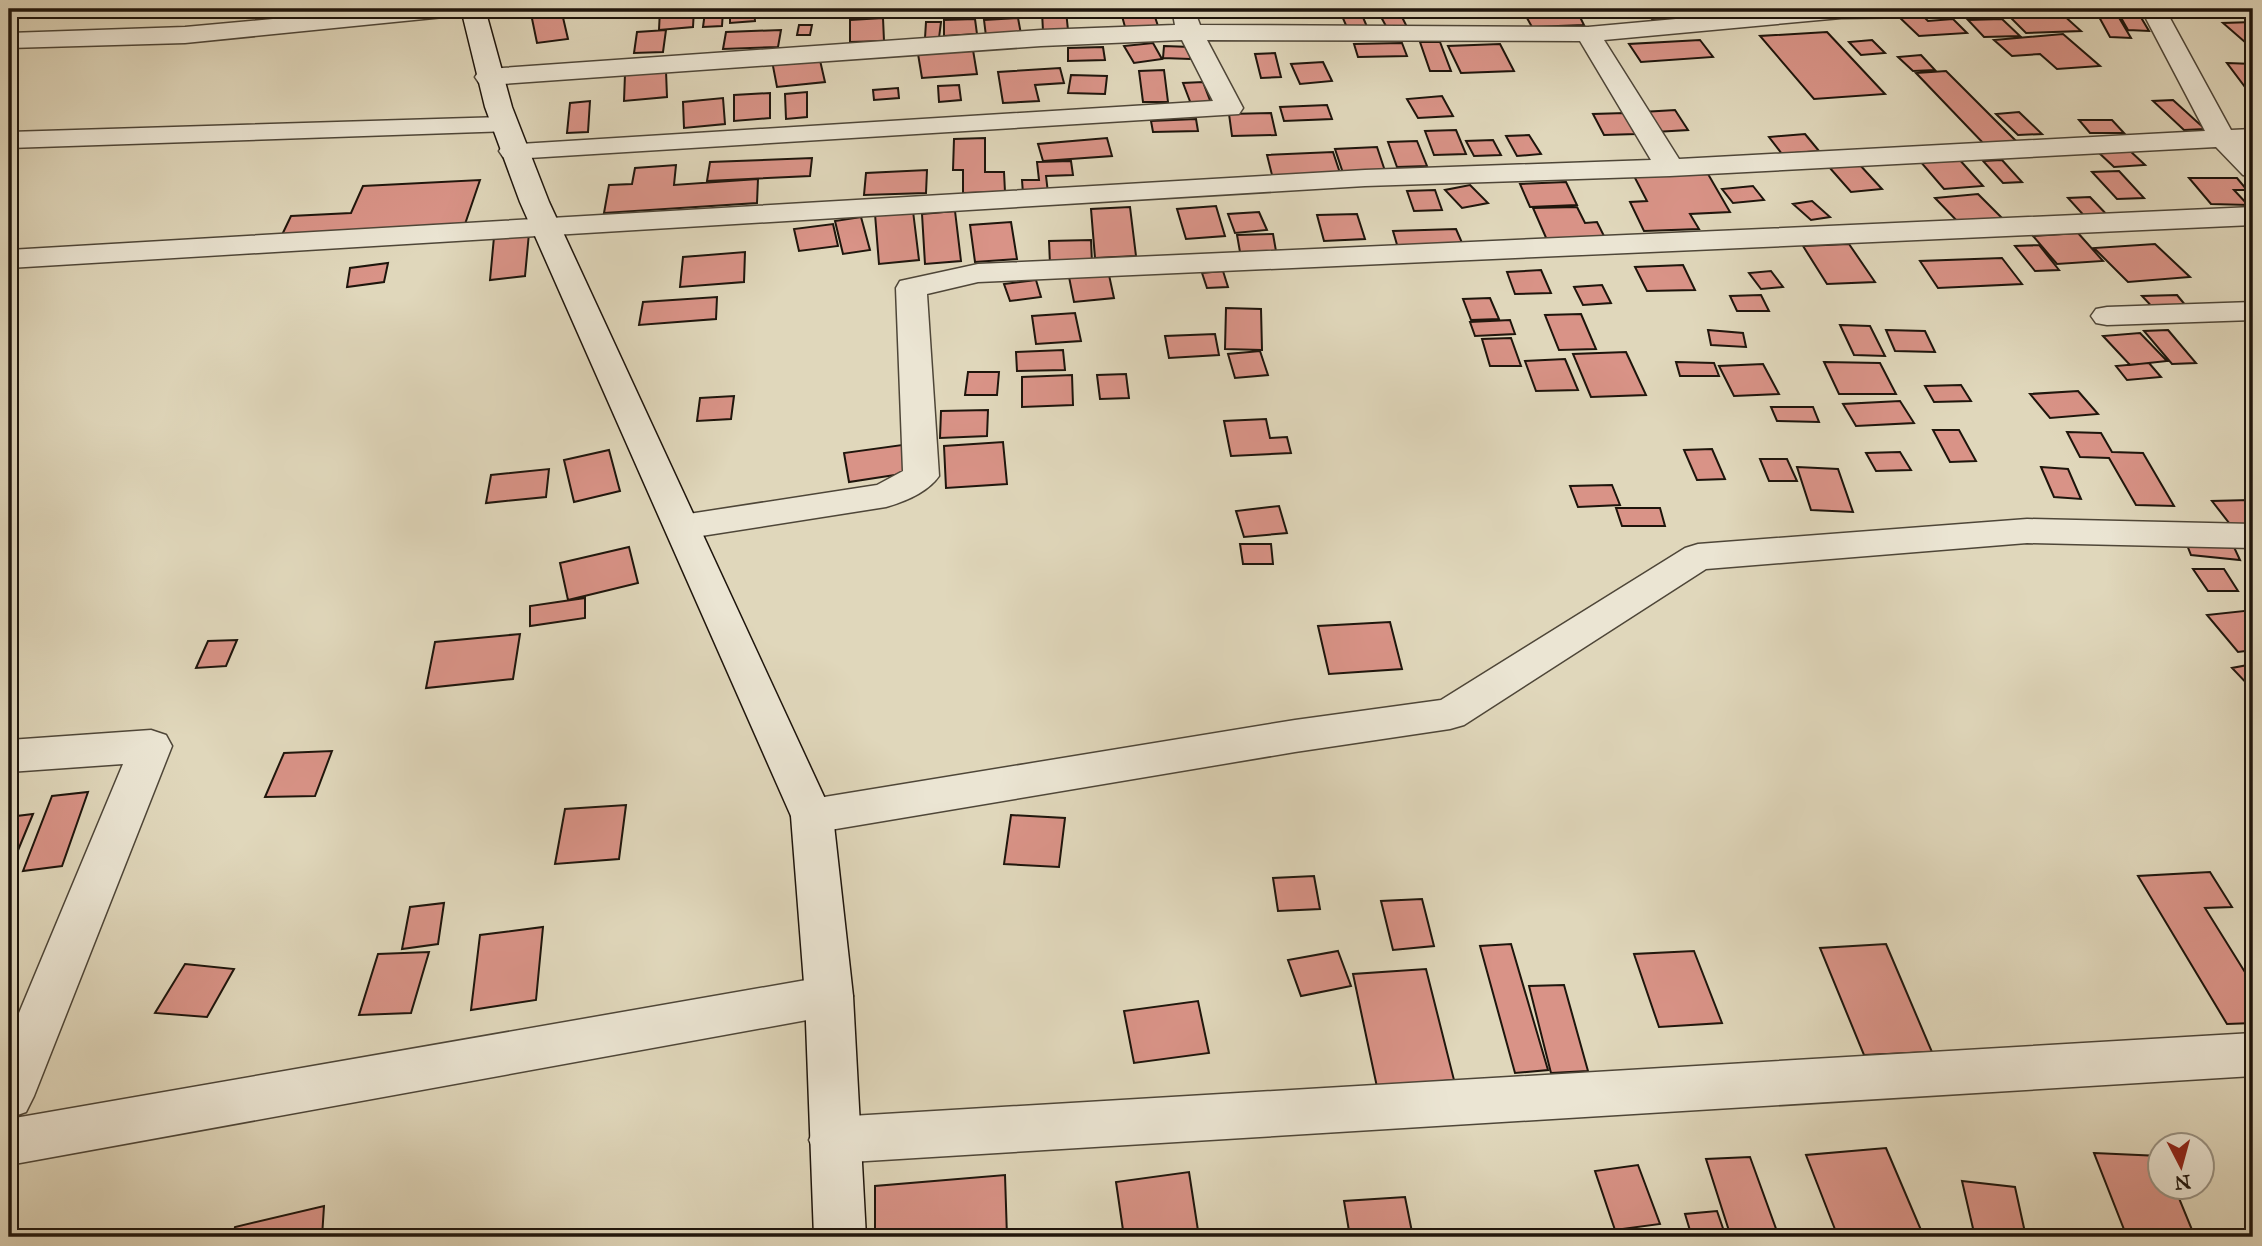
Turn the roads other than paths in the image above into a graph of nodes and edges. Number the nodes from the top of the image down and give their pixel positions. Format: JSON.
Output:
{"nodes":[{"id":1,"x":454,"y":9,"type":"edge"},
{"id":2,"x":473,"y":9,"type":"edge"},
{"id":3,"x":2017,"y":9,"type":"edge"},
{"id":4,"x":2153,"y":9,"type":"edge"},
{"id":5,"x":1186,"y":20,"type":"edge"},
{"id":6,"x":1588,"y":34,"type":"junction"},
{"id":7,"x":9,"y":41,"type":"edge"},
{"id":8,"x":488,"y":77,"type":"junction"},
{"id":9,"x":2253,"y":137,"type":"edge"},
{"id":10,"x":508,"y":138,"type":"junction"},
{"id":11,"x":2222,"y":138,"type":"junction"},
{"id":12,"x":9,"y":139,"type":"edge"},
{"id":13,"x":1670,"y":168,"type":"junction"},
{"id":14,"x":2253,"y":169,"type":"edge"},
{"id":15,"x":2253,"y":216,"type":"edge"},
{"id":16,"x":543,"y":226,"type":"junction"},
{"id":17,"x":21,"y":259,"type":"edge"},
{"id":18,"x":9,"y":289,"type":"edge"},
{"id":19,"x":2253,"y":311,"type":"edge"},
{"id":20,"x":2107,"y":316,"type":"dead end"},
{"id":21,"x":682,"y":527,"type":"junction"},
{"id":22,"x":2250,"y":541,"type":"edge"},
{"id":23,"x":9,"y":756,"type":"edge"},
{"id":24,"x":812,"y":816,"type":"junction"},
{"id":25,"x":829,"y":996,"type":"junction"},
{"id":26,"x":2253,"y":1054,"type":"edge"},
{"id":27,"x":9,"y":1097,"type":"edge"},
{"id":28,"x":834,"y":1140,"type":"junction"},
{"id":29,"x":9,"y":1142,"type":"edge"},
{"id":30,"x":840,"y":1237,"type":"edge"}],
"edges":[{"from":1,"to":7,"type":"street"},
{"from":2,"to":8,"type":"street"},
{"from":3,"to":6,"type":"street"},
{"from":4,"to":11,"type":"street"},
{"from":5,"to":6,"type":"street"},
{"from":5,"to":8,"type":"street"},
{"from":5,"to":10,"type":"street"},
{"from":6,"to":13,"type":"street"},
{"from":8,"to":10,"type":"street"},
{"from":9,"to":11,"type":"street"},
{"from":10,"to":12,"type":"street"},
{"from":10,"to":16,"type":"street"},
{"from":11,"to":13,"type":"street"},
{"from":11,"to":14,"type":"street"},
{"from":13,"to":16,"type":"street"},
{"from":15,"to":21,"type":"street"},
{"from":16,"to":17,"type":"street"},
{"from":16,"to":21,"type":"street"},
{"from":17,"to":18,"type":"street"},
{"from":19,"to":20,"type":"street"},
{"from":21,"to":24,"type":"street"},
{"from":22,"to":24,"type":"street"},
{"from":23,"to":27,"type":"street"},
{"from":24,"to":25,"type":"street"},
{"from":25,"to":28,"type":"street"},
{"from":25,"to":29,"type":"street"},
{"from":26,"to":28,"type":"street"},
{"from":28,"to":30,"type":"street"}]}
